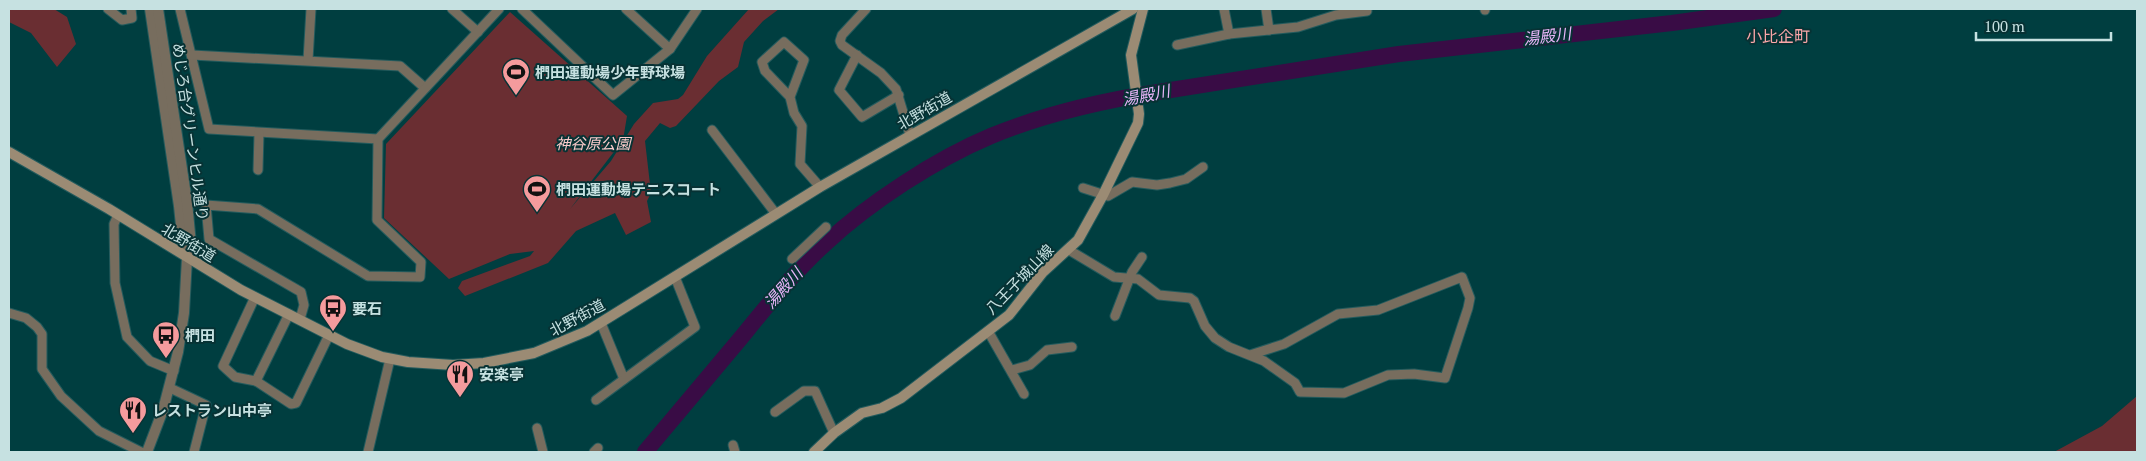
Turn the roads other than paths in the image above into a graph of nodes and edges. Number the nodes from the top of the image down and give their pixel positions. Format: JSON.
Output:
{"nodes":[{"id":1,"x":108,"y":9,"type":"edge"},
{"id":2,"x":131,"y":9,"type":"edge"},
{"id":3,"x":150,"y":9,"type":"edge"},
{"id":4,"x":158,"y":9,"type":"edge"},
{"id":5,"x":180,"y":9,"type":"edge"},
{"id":6,"x":311,"y":9,"type":"edge"},
{"id":7,"x":452,"y":9,"type":"edge"},
{"id":8,"x":499,"y":9,"type":"edge"},
{"id":9,"x":522,"y":9,"type":"edge"},
{"id":10,"x":626,"y":9,"type":"edge"},
{"id":11,"x":697,"y":9,"type":"edge"},
{"id":12,"x":866,"y":9,"type":"edge"},
{"id":13,"x":1133,"y":9,"type":"edge"},
{"id":14,"x":1143,"y":9,"type":"edge"},
{"id":15,"x":1224,"y":9,"type":"edge"},
{"id":16,"x":1266,"y":9,"type":"edge"},
{"id":17,"x":1366,"y":11,"type":"dead end"},
{"id":18,"x":1269,"y":30,"type":"junction"},
{"id":19,"x":478,"y":32,"type":"junction"},
{"id":20,"x":1229,"y":34,"type":"junction"},
{"id":21,"x":1177,"y":45,"type":"dead end"},
{"id":22,"x":670,"y":48,"type":"junction"},
{"id":23,"x":192,"y":55,"type":"junction"},
{"id":24,"x":857,"y":55,"type":"junction"},
{"id":25,"x":308,"y":60,"type":"junction"},
{"id":26,"x":425,"y":88,"type":"junction"},
{"id":27,"x":898,"y":95,"type":"junction"},
{"id":28,"x":790,"y":97,"type":"junction"},
{"id":29,"x":712,"y":130,"type":"dead end"},
{"id":30,"x":259,"y":133,"type":"junction"},
{"id":31,"x":910,"y":135,"type":"junction"},
{"id":32,"x":378,"y":139,"type":"junction"},
{"id":33,"x":9,"y":152,"type":"edge"},
{"id":34,"x":1203,"y":167,"type":"dead end"},
{"id":35,"x":258,"y":170,"type":"dead end"},
{"id":36,"x":820,"y":187,"type":"junction"},
{"id":37,"x":1083,"y":188,"type":"dead end"},
{"id":38,"x":1103,"y":196,"type":"junction"},
{"id":39,"x":776,"y":214,"type":"junction"},
{"id":40,"x":118,"y":215,"type":"junction"},
{"id":41,"x":826,"y":228,"type":"dead end"},
{"id":42,"x":1069,"y":250,"type":"junction"},
{"id":43,"x":1142,"y":257,"type":"dead end"},
{"id":44,"x":187,"y":258,"type":"junction"},
{"id":45,"x":792,"y":259,"type":"dead end"},
{"id":46,"x":675,"y":277,"type":"junction"},
{"id":47,"x":1130,"y":278,"type":"junction"},
{"id":48,"x":255,"y":297,"type":"junction"},
{"id":49,"x":9,"y":313,"type":"edge"},
{"id":50,"x":289,"y":314,"type":"junction"},
{"id":51,"x":1115,"y":316,"type":"dead end"},
{"id":52,"x":300,"y":319,"type":"junction"},
{"id":53,"x":601,"y":323,"type":"junction"},
{"id":54,"x":988,"y":331,"type":"junction"},
{"id":55,"x":330,"y":335,"type":"junction"},
{"id":56,"x":1072,"y":347,"type":"dead end"},
{"id":57,"x":1250,"y":355,"type":"junction"},
{"id":58,"x":390,"y":359,"type":"junction"},
{"id":59,"x":1012,"y":370,"type":"junction"},
{"id":60,"x":174,"y":371,"type":"junction"},
{"id":61,"x":624,"y":380,"type":"junction"},
{"id":62,"x":256,"y":381,"type":"junction"},
{"id":63,"x":170,"y":388,"type":"junction"},
{"id":64,"x":1024,"y":394,"type":"dead end"},
{"id":65,"x":596,"y":400,"type":"dead end"},
{"id":66,"x":775,"y":412,"type":"dead end"},
{"id":67,"x":537,"y":428,"type":"dead end"},
{"id":68,"x":834,"y":433,"type":"junction"},
{"id":69,"x":141,"y":452,"type":"edge"},
{"id":70,"x":147,"y":452,"type":"edge"},
{"id":71,"x":194,"y":452,"type":"edge"},
{"id":72,"x":368,"y":452,"type":"edge"},
{"id":73,"x":543,"y":452,"type":"edge"},
{"id":74,"x":814,"y":452,"type":"edge"}],
"edges":[{"from":1,"to":2,"type":"street"},
{"from":3,"to":44,"type":"street","name":"めじろ台グリーンヒル通り"},
{"from":4,"to":44,"type":"street","name":"めじろ台グリーンヒル通り"},
{"from":5,"to":23,"type":"street"},
{"from":6,"to":25,"type":"street"},
{"from":7,"to":19,"type":"street"},
{"from":8,"to":19,"type":"street"},
{"from":9,"to":22,"type":"street"},
{"from":10,"to":22,"type":"street"},
{"from":11,"to":22,"type":"street"},
{"from":12,"to":24,"type":"street"},
{"from":13,"to":31,"type":"main road","name":"北野街道"},
{"from":14,"to":38,"type":"main road","name":"八王子城山線"},
{"from":15,"to":20,"type":"street"},
{"from":16,"to":18,"type":"street"},
{"from":17,"to":18,"type":"street"},
{"from":18,"to":20,"type":"street"},
{"from":19,"to":26,"type":"street"},
{"from":20,"to":21,"type":"street"},
{"from":23,"to":25,"type":"street"},
{"from":23,"to":30,"type":"street"},
{"from":24,"to":27,"type":"street"},
{"from":24,"to":27,"type":"street"},
{"from":25,"to":26,"type":"street"},
{"from":26,"to":32,"type":"street"},
{"from":27,"to":31,"type":"street"},
{"from":28,"to":28,"type":"street"},
{"from":28,"to":36,"type":"street"},
{"from":29,"to":39,"type":"street"},
{"from":30,"to":32,"type":"street"},
{"from":30,"to":35,"type":"street"},
{"from":31,"to":36,"type":"main road","name":"北野街道"},
{"from":32,"to":52,"type":"street"},
{"from":33,"to":40,"type":"main road","name":"北野街道"},
{"from":34,"to":38,"type":"street"},
{"from":36,"to":39,"type":"main road","name":"北野街道"},
{"from":37,"to":38,"type":"street"},
{"from":38,"to":42,"type":"main road","name":"八王子城山線"},
{"from":39,"to":46,"type":"main road","name":"北野街道"},
{"from":40,"to":44,"type":"main road","name":"北野街道"},
{"from":40,"to":60,"type":"street"},
{"from":41,"to":45,"type":"street"},
{"from":42,"to":47,"type":"street"},
{"from":42,"to":54,"type":"main road","name":"八王子城山線"},
{"from":43,"to":47,"type":"street"},
{"from":44,"to":48,"type":"main road","name":"北野街道"},
{"from":44,"to":60,"type":"street","name":"めじろ台グリーンヒル通り"},
{"from":46,"to":53,"type":"main road","name":"北野街道"},
{"from":46,"to":61,"type":"street"},
{"from":47,"to":51,"type":"street"},
{"from":47,"to":57,"type":"street"},
{"from":48,"to":50,"type":"main road","name":"北野街道"},
{"from":48,"to":62,"type":"street"},
{"from":49,"to":69,"type":"street"},
{"from":50,"to":52,"type":"main road","name":"北野街道"},
{"from":50,"to":62,"type":"street"},
{"from":52,"to":55,"type":"main road","name":"北野街道"},
{"from":53,"to":58,"type":"main road","name":"北野街道"},
{"from":53,"to":61,"type":"street"},
{"from":54,"to":59,"type":"street"},
{"from":54,"to":68,"type":"main road","name":"八王子城山線"},
{"from":55,"to":58,"type":"main road","name":"北野街道"},
{"from":55,"to":62,"type":"street"},
{"from":56,"to":59,"type":"street"},
{"from":57,"to":57,"type":"street"},
{"from":58,"to":72,"type":"street"},
{"from":59,"to":64,"type":"street"},
{"from":60,"to":63,"type":"street","name":"めじろ台グリーンヒル通り"},
{"from":61,"to":65,"type":"street"},
{"from":63,"to":70,"type":"street","name":"めじろ台グリーンヒル通り"},
{"from":63,"to":71,"type":"street"},
{"from":66,"to":68,"type":"street"},
{"from":67,"to":73,"type":"street"},
{"from":68,"to":74,"type":"main road","name":"八王子城山線"}]}
